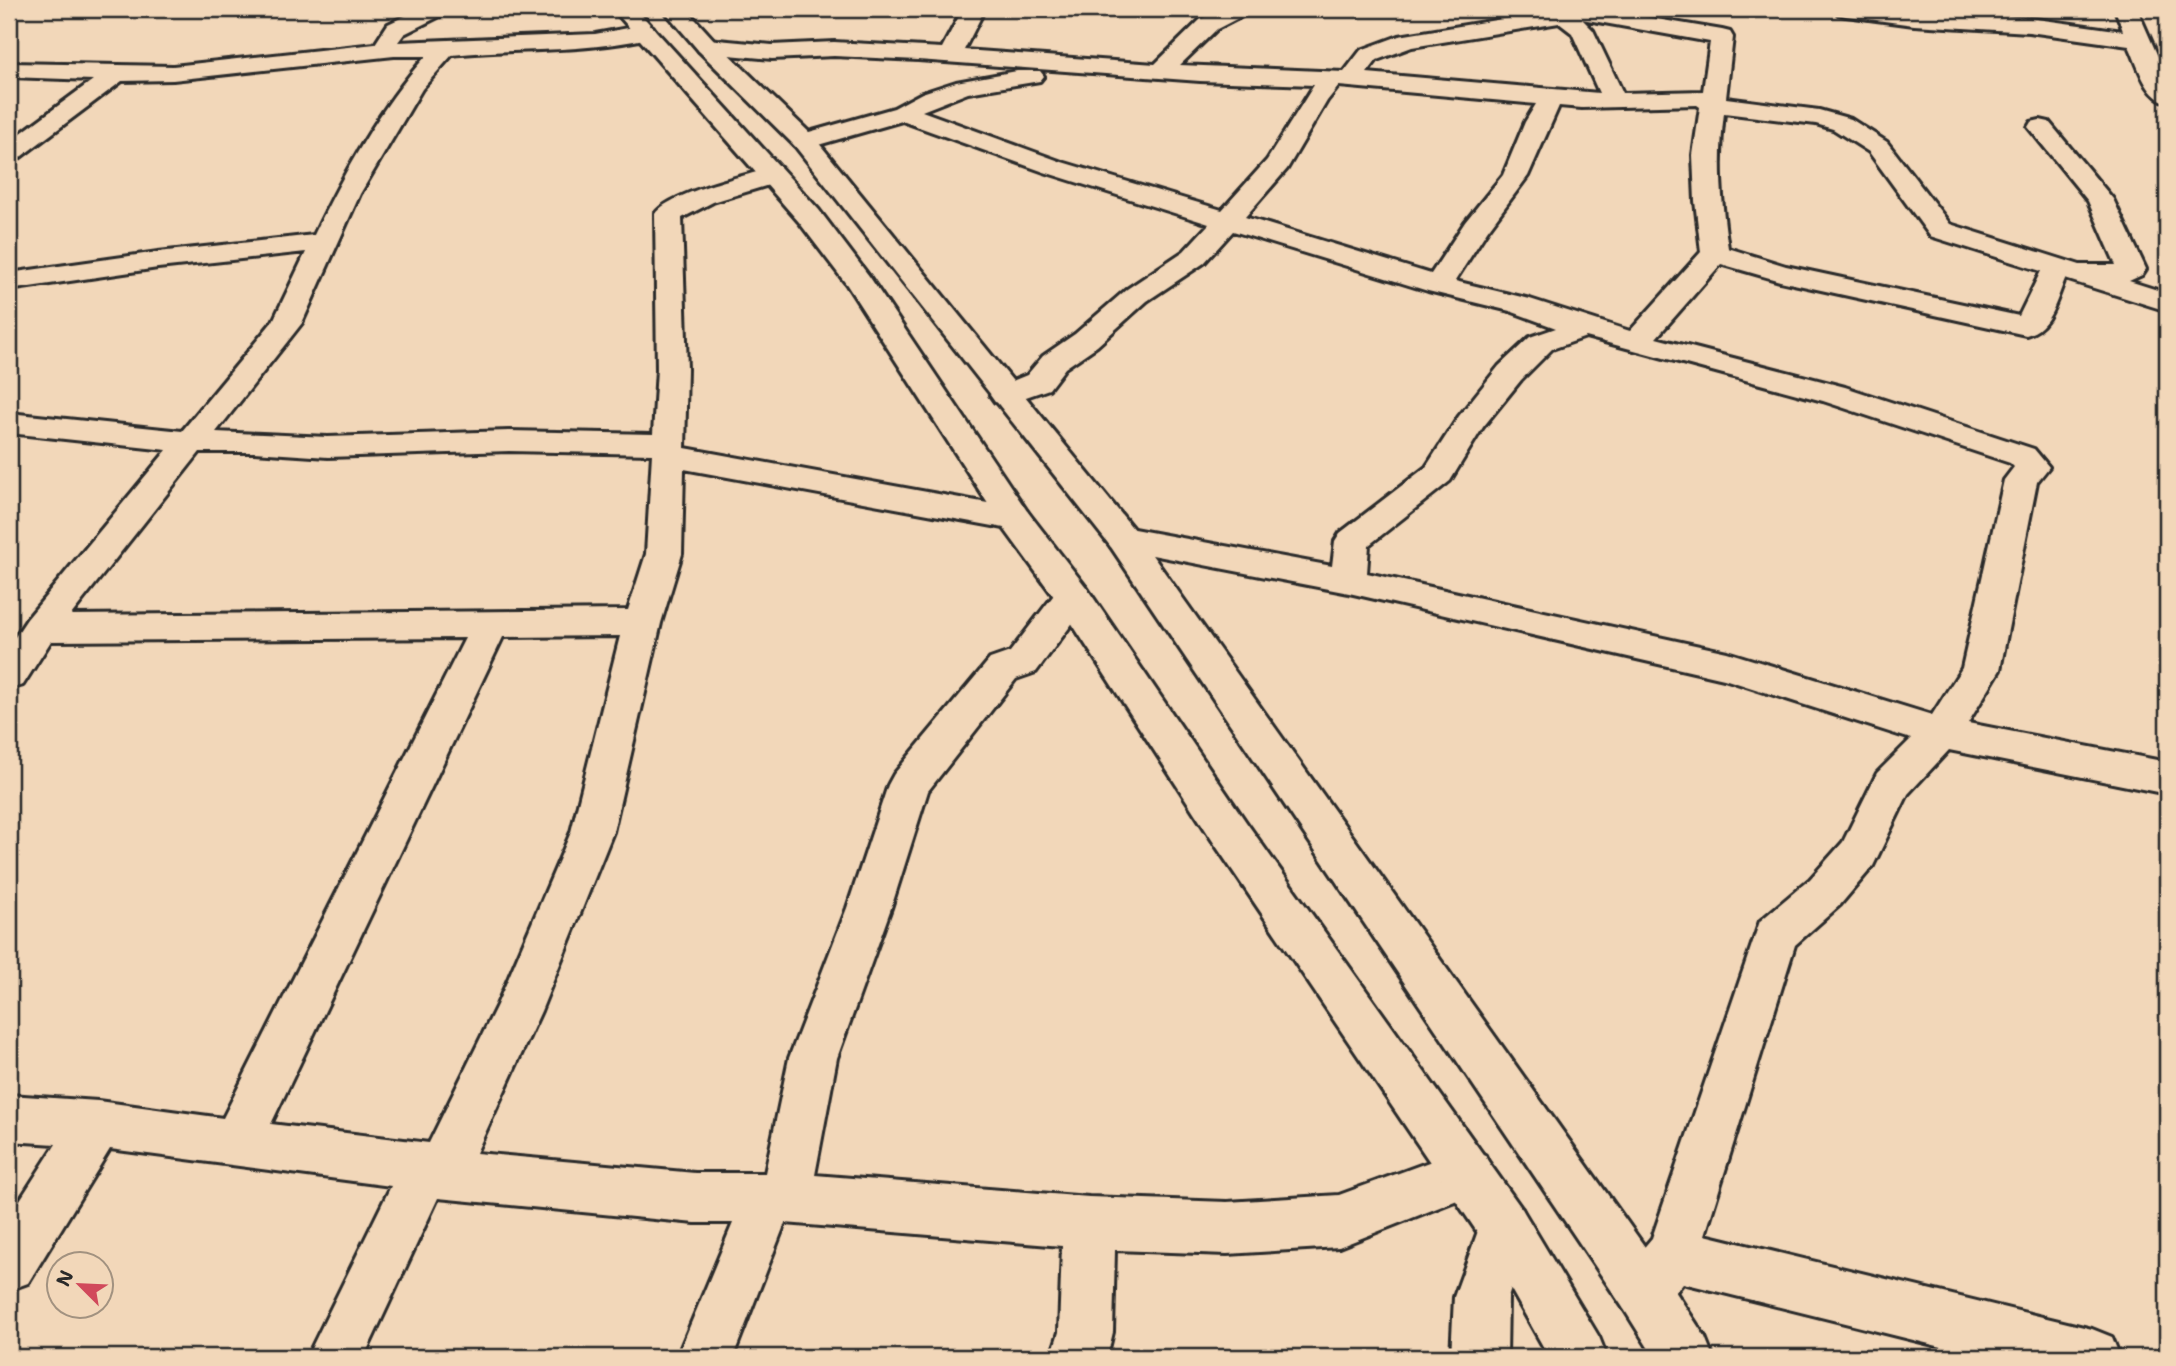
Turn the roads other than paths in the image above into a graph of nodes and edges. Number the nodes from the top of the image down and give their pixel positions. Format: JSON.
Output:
{"nodes":[{"id":1,"x":436,"y":9,"type":"edge"},
{"id":2,"x":674,"y":9,"type":"edge"},
{"id":3,"x":974,"y":9,"type":"edge"},
{"id":4,"x":1238,"y":9,"type":"edge"},
{"id":5,"x":1846,"y":9,"type":"edge"},
{"id":6,"x":2126,"y":9,"type":"edge"},
{"id":7,"x":1567,"y":12,"type":"edge"},
{"id":8,"x":634,"y":21,"type":"edge"},
{"id":9,"x":2138,"y":40,"type":"junction"},
{"id":10,"x":707,"y":46,"type":"junction"},
{"id":11,"x":444,"y":49,"type":"junction"},
{"id":12,"x":383,"y":50,"type":"junction"},
{"id":13,"x":950,"y":55,"type":"junction"},
{"id":14,"x":1121,"y":68,"type":"junction"},
{"id":15,"x":1163,"y":69,"type":"junction"},
{"id":16,"x":9,"y":70,"type":"edge"},
{"id":17,"x":116,"y":74,"type":"junction"},
{"id":18,"x":1341,"y":80,"type":"junction"},
{"id":19,"x":2167,"y":95,"type":"edge"},
{"id":20,"x":1550,"y":100,"type":"junction"},
{"id":21,"x":1614,"y":100,"type":"junction"},
{"id":22,"x":1713,"y":104,"type":"junction"},
{"id":23,"x":903,"y":113,"type":"junction"},
{"id":24,"x":2040,"y":127,"type":"dead end"},
{"id":25,"x":804,"y":141,"type":"junction"},
{"id":26,"x":9,"y":154,"type":"edge"},
{"id":27,"x":773,"y":176,"type":"junction"},
{"id":28,"x":1227,"y":219,"type":"junction"},
{"id":29,"x":326,"y":242,"type":"junction"},
{"id":30,"x":1714,"y":253,"type":"junction"},
{"id":31,"x":2058,"y":269,"type":"junction"},
{"id":32,"x":9,"y":281,"type":"edge"},
{"id":33,"x":1438,"y":285,"type":"junction"},
{"id":34,"x":2167,"y":302,"type":"edge"},
{"id":35,"x":1585,"y":328,"type":"junction"},
{"id":36,"x":1638,"y":340,"type":"junction"},
{"id":37,"x":1006,"y":395,"type":"junction"},
{"id":38,"x":9,"y":423,"type":"edge"},
{"id":39,"x":188,"y":442,"type":"junction"},
{"id":40,"x":670,"y":451,"type":"junction"},
{"id":41,"x":1015,"y":519,"type":"junction"},
{"id":42,"x":1123,"y":539,"type":"junction"},
{"id":43,"x":1349,"y":580,"type":"junction"},
{"id":44,"x":1073,"y":596,"type":"junction"},
{"id":45,"x":642,"y":622,"type":"junction"},
{"id":46,"x":491,"y":623,"type":"junction"},
{"id":47,"x":40,"y":628,"type":"junction"},
{"id":48,"x":9,"y":675,"type":"edge"},
{"id":49,"x":1941,"y":733,"type":"junction"},
{"id":50,"x":2167,"y":779,"type":"edge"},
{"id":51,"x":9,"y":1118,"type":"edge"},
{"id":52,"x":98,"y":1124,"type":"junction"},
{"id":53,"x":236,"y":1144,"type":"junction"},
{"id":54,"x":433,"y":1170,"type":"junction"},
{"id":55,"x":1467,"y":1172,"type":"junction"},
{"id":56,"x":777,"y":1199,"type":"junction"},
{"id":57,"x":1089,"y":1223,"type":"junction"},
{"id":58,"x":1504,"y":1227,"type":"junction"},
{"id":59,"x":9,"y":1264,"type":"edge"},
{"id":60,"x":1658,"y":1272,"type":"junction"},
{"id":61,"x":335,"y":1357,"type":"edge"},
{"id":62,"x":705,"y":1357,"type":"edge"},
{"id":63,"x":1079,"y":1357,"type":"edge"},
{"id":64,"x":1479,"y":1357,"type":"edge"},
{"id":65,"x":1579,"y":1357,"type":"edge"},
{"id":66,"x":1685,"y":1357,"type":"edge"},
{"id":67,"x":2092,"y":1357,"type":"edge"}],
"edges":[{"from":1,"to":12,"type":"street"},
{"from":2,"to":10,"type":"street"},
{"from":3,"to":13,"type":"street"},
{"from":4,"to":15,"type":"street"},
{"from":5,"to":9,"type":"street"},
{"from":6,"to":9,"type":"street"},
{"from":7,"to":18,"type":"street"},
{"from":7,"to":21,"type":"street"},
{"from":7,"to":22,"type":"street"},
{"from":8,"to":11,"type":"street"},
{"from":8,"to":27,"type":"street"},
{"from":9,"to":19,"type":"street"},
{"from":10,"to":13,"type":"street"},
{"from":10,"to":25,"type":"street"},
{"from":11,"to":12,"type":"street"},
{"from":11,"to":29,"type":"street"},
{"from":12,"to":17,"type":"street"},
{"from":13,"to":14,"type":"street"},
{"from":14,"to":15,"type":"street"},
{"from":14,"to":23,"type":"street"},
{"from":15,"to":18,"type":"street"},
{"from":16,"to":17,"type":"street"},
{"from":17,"to":26,"type":"street"},
{"from":18,"to":20,"type":"street"},
{"from":18,"to":28,"type":"street"},
{"from":20,"to":21,"type":"street"},
{"from":20,"to":33,"type":"street"},
{"from":21,"to":22,"type":"street"},
{"from":22,"to":30,"type":"street"},
{"from":22,"to":31,"type":"street"},
{"from":23,"to":25,"type":"street"},
{"from":23,"to":28,"type":"street"},
{"from":24,"to":31,"type":"street"},
{"from":25,"to":37,"type":"street"},
{"from":27,"to":40,"type":"street"},
{"from":27,"to":41,"type":"street"},
{"from":28,"to":33,"type":"street"},
{"from":28,"to":37,"type":"street"},
{"from":29,"to":32,"type":"street"},
{"from":29,"to":39,"type":"street"},
{"from":30,"to":31,"type":"street"},
{"from":30,"to":36,"type":"street"},
{"from":31,"to":34,"type":"street"},
{"from":33,"to":35,"type":"street"},
{"from":35,"to":36,"type":"street"},
{"from":35,"to":43,"type":"street"},
{"from":36,"to":49,"type":"street"},
{"from":37,"to":42,"type":"street"},
{"from":38,"to":39,"type":"street"},
{"from":39,"to":40,"type":"street"},
{"from":39,"to":47,"type":"street"},
{"from":40,"to":41,"type":"street"},
{"from":40,"to":45,"type":"street"},
{"from":41,"to":44,"type":"street"},
{"from":42,"to":43,"type":"street"},
{"from":42,"to":60,"type":"street"},
{"from":43,"to":49,"type":"street"},
{"from":44,"to":55,"type":"street"},
{"from":44,"to":56,"type":"street"},
{"from":45,"to":46,"type":"street"},
{"from":45,"to":54,"type":"street"},
{"from":46,"to":47,"type":"street"},
{"from":46,"to":53,"type":"street"},
{"from":47,"to":48,"type":"street"},
{"from":49,"to":50,"type":"street"},
{"from":49,"to":60,"type":"street"},
{"from":51,"to":52,"type":"street"},
{"from":52,"to":53,"type":"street"},
{"from":52,"to":59,"type":"street"},
{"from":53,"to":54,"type":"street"},
{"from":54,"to":56,"type":"street"},
{"from":54,"to":61,"type":"street"},
{"from":55,"to":57,"type":"street"},
{"from":55,"to":58,"type":"street"},
{"from":56,"to":57,"type":"street"},
{"from":56,"to":62,"type":"street"},
{"from":57,"to":63,"type":"street"},
{"from":58,"to":64,"type":"street"},
{"from":58,"to":65,"type":"street"},
{"from":60,"to":66,"type":"street"},
{"from":60,"to":67,"type":"street"}]}
